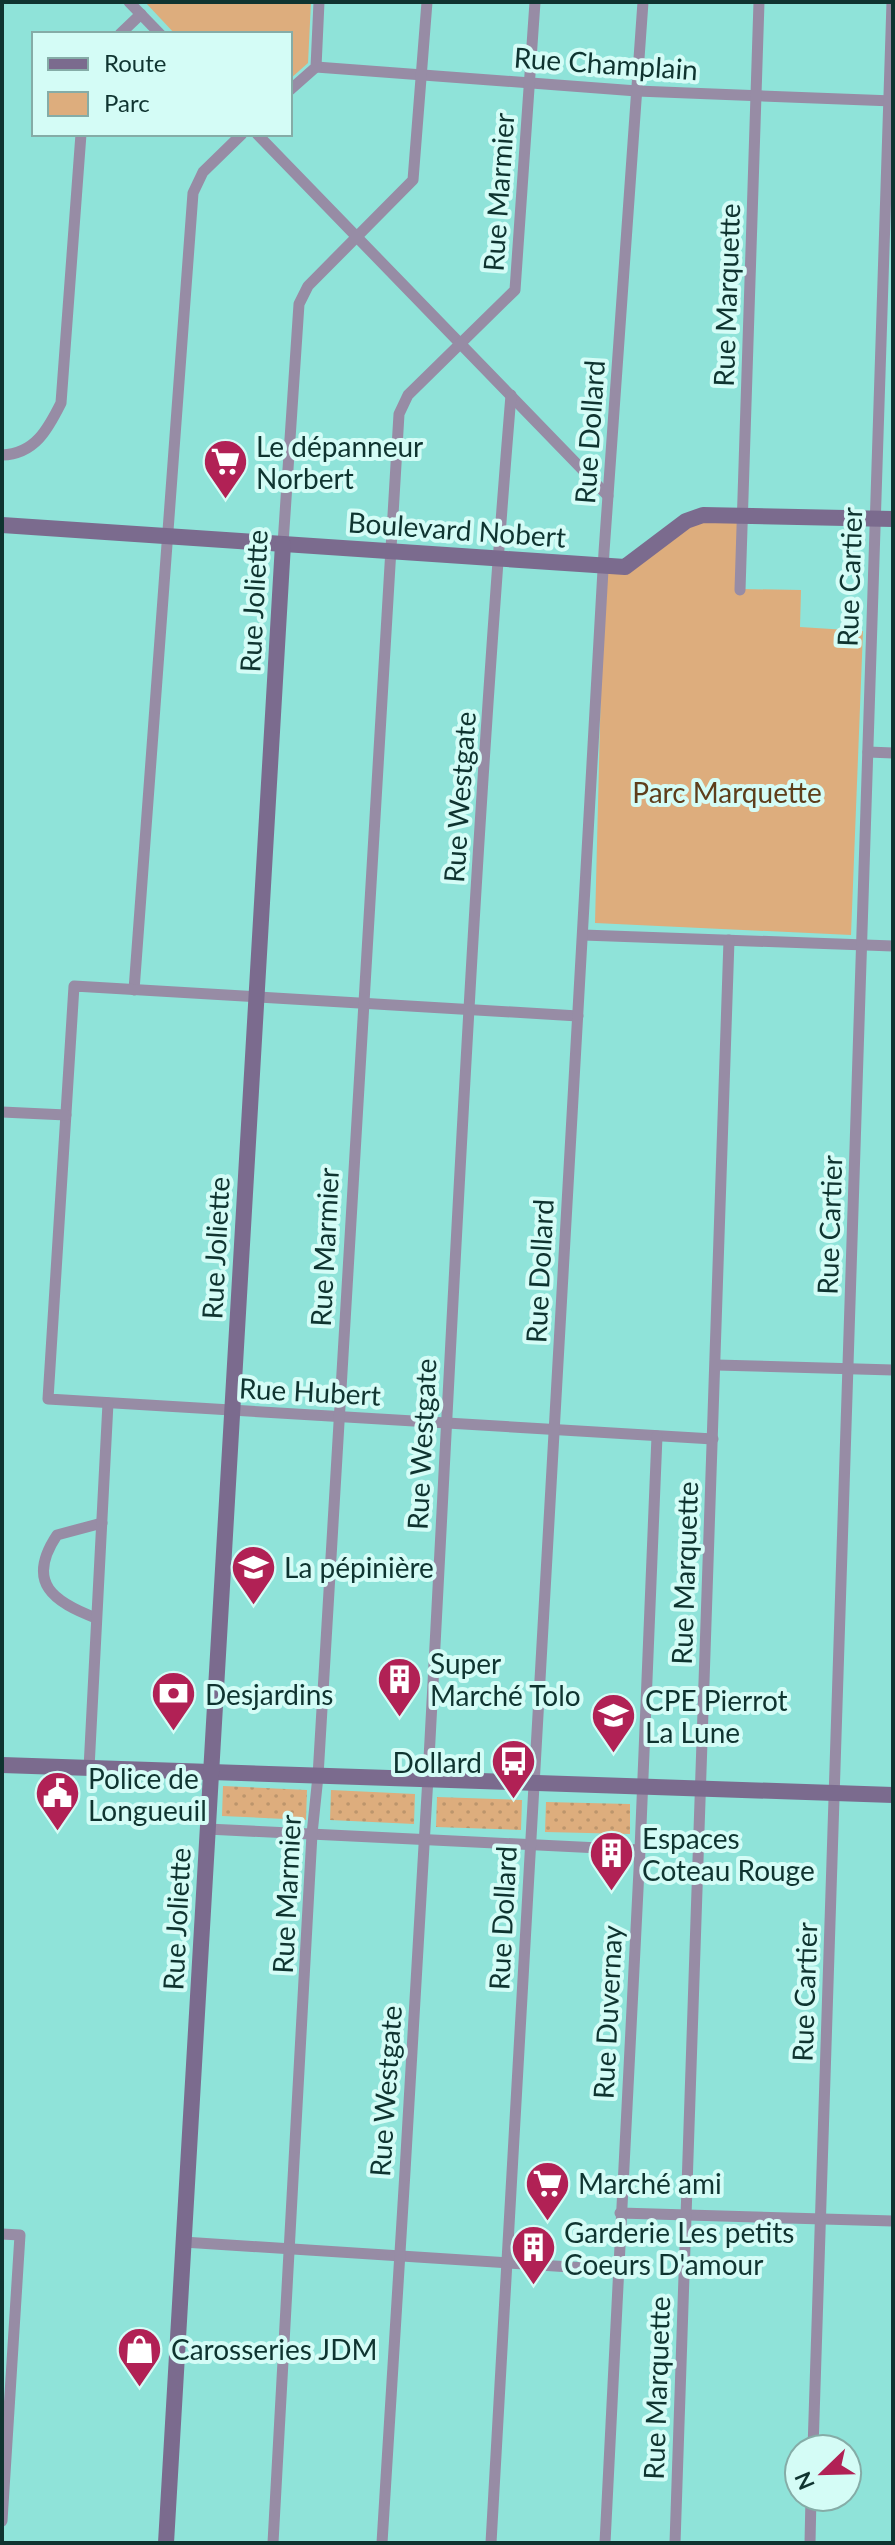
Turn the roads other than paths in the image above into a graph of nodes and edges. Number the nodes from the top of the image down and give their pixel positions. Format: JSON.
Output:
{"nodes":[{"id":1,"x":129,"y":2,"type":"edge"},
{"id":2,"x":319,"y":2,"type":"edge"},
{"id":3,"x":427,"y":2,"type":"edge"},
{"id":4,"x":535,"y":2,"type":"edge"},
{"id":5,"x":643,"y":2,"type":"edge"},
{"id":6,"x":759,"y":2,"type":"edge"},
{"id":7,"x":892,"y":2,"type":"edge"},
{"id":8,"x":141,"y":14,"type":"junction"},
{"id":9,"x":122,"y":32,"type":"edge"},
{"id":10,"x":158,"y":32,"type":"edge"},
{"id":11,"x":316,"y":67,"type":"junction"},
{"id":12,"x":422,"y":74,"type":"junction"},
{"id":13,"x":529,"y":82,"type":"junction"},
{"id":14,"x":292,"y":88,"type":"edge"},
{"id":15,"x":637,"y":91,"type":"junction"},
{"id":16,"x":756,"y":97,"type":"junction"},
{"id":17,"x":891,"y":101,"type":"edge"},
{"id":18,"x":81,"y":136,"type":"edge"},
{"id":19,"x":240,"y":136,"type":"edge"},
{"id":20,"x":259,"y":136,"type":"edge"},
{"id":21,"x":356,"y":236,"type":"junction"},
{"id":22,"x":461,"y":345,"type":"junction"},
{"id":23,"x":511,"y":395,"type":"junction"},
{"id":24,"x":2,"y":455,"type":"edge"},
{"id":25,"x":608,"y":496,"type":"junction"},
{"id":26,"x":744,"y":514,"type":"junction"},
{"id":27,"x":876,"y":519,"type":"junction"},
{"id":28,"x":893,"y":519,"type":"edge"},
{"id":29,"x":2,"y":525,"type":"edge"},
{"id":30,"x":169,"y":536,"type":"junction"},
{"id":31,"x":283,"y":544,"type":"junction"},
{"id":32,"x":391,"y":551,"type":"junction"},
{"id":33,"x":498,"y":558,"type":"junction"},
{"id":34,"x":604,"y":565,"type":"junction"},
{"id":35,"x":740,"y":590,"type":"dead end"},
{"id":36,"x":868,"y":752,"type":"junction"},
{"id":37,"x":893,"y":753,"type":"edge"},
{"id":38,"x":583,"y":935,"type":"junction"},
{"id":39,"x":729,"y":940,"type":"junction"},
{"id":40,"x":861,"y":945,"type":"junction"},
{"id":41,"x":893,"y":946,"type":"edge"},
{"id":42,"x":134,"y":990,"type":"junction"},
{"id":43,"x":256,"y":997,"type":"junction"},
{"id":44,"x":363,"y":1003,"type":"junction"},
{"id":45,"x":470,"y":1009,"type":"junction"},
{"id":46,"x":578,"y":1016,"type":"junction"},
{"id":47,"x":2,"y":1112,"type":"edge"},
{"id":48,"x":66,"y":1115,"type":"junction"},
{"id":49,"x":716,"y":1365,"type":"junction"},
{"id":50,"x":848,"y":1368,"type":"junction"},
{"id":51,"x":893,"y":1370,"type":"edge"},
{"id":52,"x":108,"y":1403,"type":"junction"},
{"id":53,"x":232,"y":1411,"type":"junction"},
{"id":54,"x":338,"y":1417,"type":"junction"},
{"id":55,"x":445,"y":1423,"type":"junction"},
{"id":56,"x":554,"y":1430,"type":"junction"},
{"id":57,"x":657,"y":1436,"type":"junction"},
{"id":58,"x":713,"y":1439,"type":"junction"},
{"id":59,"x":102,"y":1523,"type":"junction"},
{"id":60,"x":96,"y":1618,"type":"junction"},
{"id":61,"x":2,"y":1765,"type":"edge"},
{"id":62,"x":89,"y":1768,"type":"junction"},
{"id":63,"x":211,"y":1772,"type":"junction"},
{"id":64,"x":318,"y":1776,"type":"junction"},
{"id":65,"x":428,"y":1779,"type":"junction"},
{"id":66,"x":534,"y":1783,"type":"junction"},
{"id":67,"x":642,"y":1786,"type":"junction"},
{"id":68,"x":701,"y":1788,"type":"junction"},
{"id":69,"x":834,"y":1793,"type":"junction"},
{"id":70,"x":893,"y":1795,"type":"edge"},
{"id":71,"x":207,"y":1829,"type":"junction"},
{"id":72,"x":312,"y":1834,"type":"junction"},
{"id":73,"x":425,"y":1839,"type":"junction"},
{"id":74,"x":531,"y":1844,"type":"junction"},
{"id":75,"x":640,"y":1850,"type":"junction"},
{"id":76,"x":620,"y":2213,"type":"junction"},
{"id":77,"x":686,"y":2215,"type":"junction"},
{"id":78,"x":820,"y":2219,"type":"junction"},
{"id":79,"x":893,"y":2221,"type":"edge"},
{"id":80,"x":2,"y":2234,"type":"edge"},
{"id":81,"x":183,"y":2242,"type":"junction"},
{"id":82,"x":291,"y":2249,"type":"junction"},
{"id":83,"x":399,"y":2255,"type":"junction"},
{"id":84,"x":506,"y":2263,"type":"junction"},
{"id":85,"x":617,"y":2270,"type":"junction"},
{"id":86,"x":813,"y":2433,"type":"edge"},
{"id":87,"x":811,"y":2513,"type":"edge"},
{"id":88,"x":2,"y":2521,"type":"edge"},
{"id":89,"x":166,"y":2543,"type":"edge"},
{"id":90,"x":273,"y":2543,"type":"edge"},
{"id":91,"x":382,"y":2543,"type":"edge"},
{"id":92,"x":491,"y":2543,"type":"edge"},
{"id":93,"x":605,"y":2543,"type":"edge"},
{"id":94,"x":675,"y":2543,"type":"edge"},
{"id":95,"x":810,"y":2543,"type":"edge"}],
"edges":[{"from":1,"to":8,"type":"street"},
{"from":2,"to":11,"type":"street"},
{"from":3,"to":12,"type":"street","name":"Rue Joliette"},
{"from":4,"to":13,"type":"street","name":"Rue Marmier"},
{"from":5,"to":15,"type":"street","name":"Rue Dollard"},
{"from":6,"to":16,"type":"street","name":"Rue Marquette"},
{"from":7,"to":17,"type":"street","name":"Rue Cartier"},
{"from":8,"to":9,"type":"street"},
{"from":8,"to":10,"type":"street"},
{"from":11,"to":12,"type":"street","name":"Rue Champlain"},
{"from":11,"to":14,"type":"street"},
{"from":12,"to":13,"type":"street","name":"Rue Champlain"},
{"from":12,"to":21,"type":"street","name":"Rue Joliette"},
{"from":13,"to":15,"type":"street","name":"Rue Champlain"},
{"from":13,"to":22,"type":"street","name":"Rue Marmier"},
{"from":15,"to":16,"type":"street","name":"Rue Champlain"},
{"from":15,"to":25,"type":"street","name":"Rue Dollard"},
{"from":16,"to":17,"type":"street","name":"Rue Champlain"},
{"from":16,"to":26,"type":"street","name":"Rue Marquette"},
{"from":17,"to":27,"type":"street","name":"Rue Cartier"},
{"from":18,"to":24,"type":"street"},
{"from":19,"to":30,"type":"street"},
{"from":20,"to":21,"type":"street"},
{"from":21,"to":22,"type":"street"},
{"from":21,"to":31,"type":"street","name":"Rue Joliette"},
{"from":22,"to":23,"type":"street"},
{"from":22,"to":32,"type":"street","name":"Rue Marmier"},
{"from":23,"to":25,"type":"street"},
{"from":23,"to":33,"type":"street","name":"Rue Westgate"},
{"from":25,"to":34,"type":"street","name":"Rue Dollard"},
{"from":26,"to":27,"type":"street","name":"Boulevard Nobert"},
{"from":26,"to":34,"type":"street","name":"Boulevard Nobert"},
{"from":26,"to":35,"type":"street","name":"Rue Marquette"},
{"from":27,"to":28,"type":"street","name":"Boulevard Nobert"},
{"from":27,"to":36,"type":"street","name":"Rue Cartier"},
{"from":29,"to":30,"type":"street","name":"Boulevard Nobert"},
{"from":30,"to":31,"type":"street","name":"Boulevard Nobert"},
{"from":30,"to":42,"type":"street"},
{"from":31,"to":32,"type":"street","name":"Boulevard Nobert"},
{"from":31,"to":43,"type":"street","name":"Rue Joliette"},
{"from":32,"to":33,"type":"street","name":"Boulevard Nobert"},
{"from":32,"to":44,"type":"street","name":"Rue Marmier"},
{"from":33,"to":34,"type":"street","name":"Boulevard Nobert"},
{"from":33,"to":45,"type":"street","name":"Rue Westgate"},
{"from":34,"to":38,"type":"street","name":"Rue Dollard"},
{"from":36,"to":37,"type":"street"},
{"from":36,"to":40,"type":"street","name":"Rue Cartier"},
{"from":38,"to":39,"type":"street"},
{"from":38,"to":46,"type":"street","name":"Rue Dollard"},
{"from":39,"to":40,"type":"street"},
{"from":39,"to":49,"type":"street","name":"Rue Marquette"},
{"from":40,"to":41,"type":"street"},
{"from":40,"to":50,"type":"street","name":"Rue Cartier"},
{"from":42,"to":43,"type":"street"},
{"from":42,"to":48,"type":"street"},
{"from":43,"to":44,"type":"street"},
{"from":43,"to":53,"type":"street","name":"Rue Joliette"},
{"from":44,"to":45,"type":"street"},
{"from":44,"to":54,"type":"street","name":"Rue Marmier"},
{"from":45,"to":46,"type":"street"},
{"from":45,"to":55,"type":"street","name":"Rue Westgate"},
{"from":46,"to":56,"type":"street","name":"Rue Dollard"},
{"from":47,"to":48,"type":"street"},
{"from":48,"to":52,"type":"street","name":"Rue Hubert"},
{"from":49,"to":50,"type":"street"},
{"from":49,"to":58,"type":"street","name":"Rue Marquette"},
{"from":50,"to":51,"type":"street"},
{"from":50,"to":69,"type":"street","name":"Rue Cartier"},
{"from":52,"to":53,"type":"street","name":"Rue Hubert"},
{"from":52,"to":59,"type":"street"},
{"from":53,"to":54,"type":"street","name":"Rue Hubert"},
{"from":53,"to":63,"type":"street","name":"Rue Joliette"},
{"from":54,"to":55,"type":"street","name":"Rue Hubert"},
{"from":54,"to":64,"type":"street","name":"Rue Marmier"},
{"from":55,"to":56,"type":"street","name":"Rue Hubert"},
{"from":55,"to":65,"type":"street","name":"Rue Westgate"},
{"from":56,"to":57,"type":"street","name":"Rue Hubert"},
{"from":56,"to":66,"type":"street","name":"Rue Dollard"},
{"from":57,"to":58,"type":"street","name":"Rue Hubert"},
{"from":57,"to":67,"type":"street","name":"Rue Duvernay"},
{"from":58,"to":68,"type":"street","name":"Rue Marquette"},
{"from":59,"to":60,"type":"street"},
{"from":59,"to":60,"type":"street"},
{"from":60,"to":62,"type":"street"},
{"from":61,"to":62,"type":"street"},
{"from":62,"to":63,"type":"street"},
{"from":63,"to":64,"type":"street"},
{"from":63,"to":71,"type":"street","name":"Rue Joliette"},
{"from":64,"to":65,"type":"street"},
{"from":64,"to":72,"type":"street","name":"Rue Marmier"},
{"from":65,"to":66,"type":"street"},
{"from":65,"to":73,"type":"street","name":"Rue Westgate"},
{"from":66,"to":67,"type":"street"},
{"from":66,"to":74,"type":"street","name":"Rue Dollard"},
{"from":67,"to":68,"type":"street"},
{"from":67,"to":75,"type":"street","name":"Rue Duvernay"},
{"from":68,"to":69,"type":"street"},
{"from":68,"to":77,"type":"street","name":"Rue Marquette"},
{"from":69,"to":70,"type":"street"},
{"from":69,"to":78,"type":"street","name":"Rue Cartier"},
{"from":71,"to":72,"type":"street"},
{"from":71,"to":81,"type":"street","name":"Rue Joliette"},
{"from":72,"to":73,"type":"street"},
{"from":72,"to":82,"type":"street","name":"Rue Marmier"},
{"from":73,"to":74,"type":"street"},
{"from":73,"to":83,"type":"street","name":"Rue Westgate"},
{"from":74,"to":75,"type":"street"},
{"from":74,"to":84,"type":"street","name":"Rue Dollard"},
{"from":75,"to":76,"type":"street","name":"Rue Duvernay"},
{"from":76,"to":77,"type":"street"},
{"from":76,"to":85,"type":"street","name":"Rue Duvernay"},
{"from":77,"to":78,"type":"street"},
{"from":77,"to":94,"type":"street","name":"Rue Marquette"},
{"from":78,"to":79,"type":"street"},
{"from":78,"to":86,"type":"street","name":"Rue Cartier"},
{"from":80,"to":88,"type":"street"},
{"from":81,"to":82,"type":"street"},
{"from":81,"to":89,"type":"street","name":"Rue Joliette"},
{"from":82,"to":83,"type":"street"},
{"from":82,"to":90,"type":"street","name":"Rue Marmier"},
{"from":83,"to":84,"type":"street"},
{"from":83,"to":91,"type":"street","name":"Rue Westgate"},
{"from":84,"to":85,"type":"street"},
{"from":84,"to":92,"type":"street","name":"Rue Dollard"},
{"from":85,"to":93,"type":"street","name":"Rue Duvernay"},
{"from":87,"to":95,"type":"street"}]}
